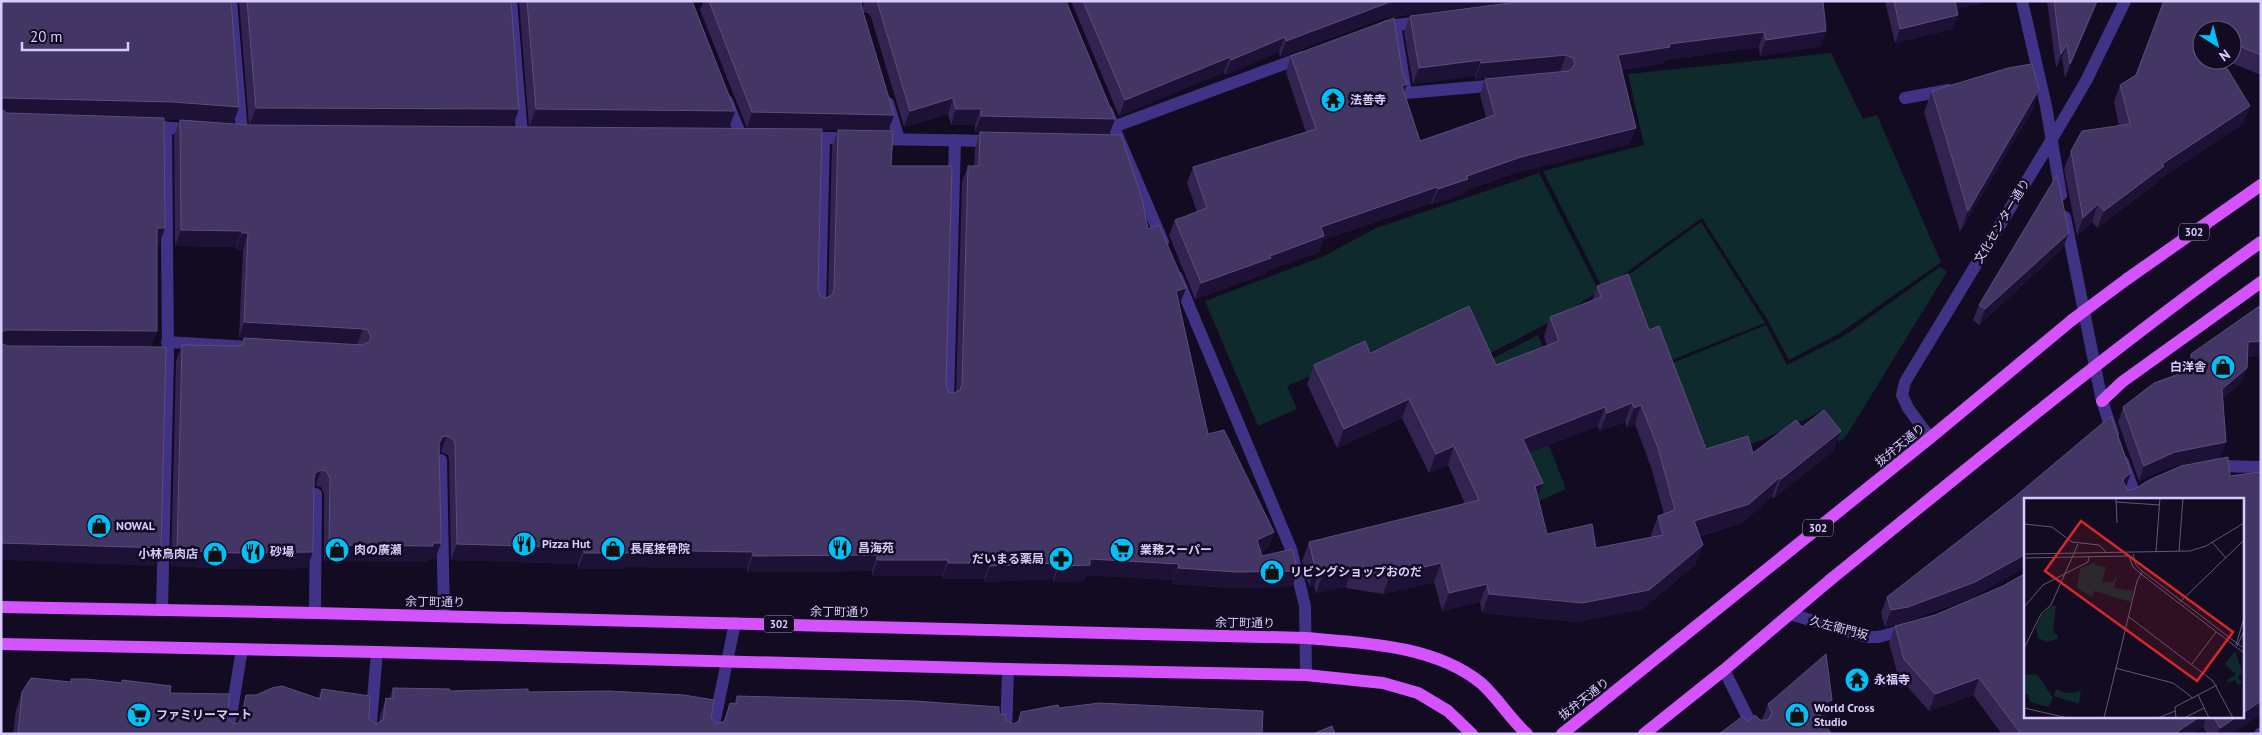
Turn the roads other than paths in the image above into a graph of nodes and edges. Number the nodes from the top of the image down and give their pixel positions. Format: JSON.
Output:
{"nodes":[{"id":1,"x":232,"y":1,"type":"edge"},
{"id":2,"x":511,"y":1,"type":"edge"},
{"id":3,"x":2022,"y":1,"type":"edge"},
{"id":4,"x":2125,"y":1,"type":"edge"},
{"id":5,"x":1434,"y":20,"type":"edge"},
{"id":6,"x":1395,"y":26,"type":"junction"},
{"id":7,"x":1369,"y":33,"type":"edge"},
{"id":8,"x":1314,"y":53,"type":"edge"},
{"id":9,"x":1513,"y":83,"type":"edge"},
{"id":10,"x":1962,"y":88,"type":"edge"},
{"id":11,"x":723,"y":91,"type":"edge"},
{"id":12,"x":885,"y":93,"type":"edge"},
{"id":13,"x":1905,"y":98,"type":"dead end"},
{"id":14,"x":1102,"y":100,"type":"edge"},
{"id":15,"x":137,"y":126,"type":"edge"},
{"id":16,"x":166,"y":127,"type":"junction"},
{"id":17,"x":1113,"y":127,"type":"junction"},
{"id":18,"x":204,"y":130,"type":"edge"},
{"id":19,"x":242,"y":133,"type":"edge"},
{"id":20,"x":522,"y":135,"type":"edge"},
{"id":21,"x":741,"y":136,"type":"edge"},
{"id":22,"x":787,"y":137,"type":"edge"},
{"id":23,"x":824,"y":138,"type":"junction"},
{"id":24,"x":899,"y":139,"type":"junction"},
{"id":25,"x":2052,"y":139,"type":"junction"},
{"id":26,"x":955,"y":140,"type":"junction"},
{"id":27,"x":1004,"y":141,"type":"edge"},
{"id":28,"x":1102,"y":142,"type":"edge"},
{"id":29,"x":1121,"y":143,"type":"junction"},
{"id":30,"x":2261,"y":185,"type":"edge"},
{"id":31,"x":2261,"y":242,"type":"edge"},
{"id":32,"x":1167,"y":251,"type":"edge"},
{"id":33,"x":1174,"y":269,"type":"edge"},
{"id":34,"x":2261,"y":282,"type":"edge"},
{"id":35,"x":820,"y":306,"type":"edge"},
{"id":36,"x":167,"y":342,"type":"junction"},
{"id":37,"x":267,"y":348,"type":"edge"},
{"id":38,"x":2102,"y":400,"type":"junction"},
{"id":39,"x":948,"y":401,"type":"edge"},
{"id":40,"x":1930,"y":438,"type":"junction"},
{"id":41,"x":441,"y":460,"type":"edge"},
{"id":42,"x":2204,"y":467,"type":"edge"},
{"id":43,"x":2261,"y":467,"type":"edge"},
{"id":44,"x":2148,"y":485,"type":"edge"},
{"id":45,"x":316,"y":494,"type":"edge"},
{"id":46,"x":2130,"y":496,"type":"edge"},
{"id":47,"x":1,"y":607,"type":"edge"},
{"id":48,"x":162,"y":610,"type":"junction"},
{"id":49,"x":315,"y":612,"type":"junction"},
{"id":50,"x":1790,"y":614,"type":"junction"},
{"id":51,"x":444,"y":616,"type":"junction"},
{"id":52,"x":735,"y":623,"type":"junction"},
{"id":53,"x":1918,"y":627,"type":"edge"},
{"id":54,"x":1306,"y":638,"type":"junction"},
{"id":55,"x":1,"y":644,"type":"edge"},
{"id":56,"x":242,"y":649,"type":"junction"},
{"id":57,"x":377,"y":652,"type":"junction"},
{"id":58,"x":726,"y":661,"type":"junction"},
{"id":59,"x":1008,"y":669,"type":"junction"},
{"id":60,"x":1724,"y":670,"type":"junction"},
{"id":61,"x":1306,"y":675,"type":"junction"},
{"id":62,"x":228,"y":734,"type":"edge"},
{"id":63,"x":370,"y":734,"type":"edge"},
{"id":64,"x":712,"y":734,"type":"edge"},
{"id":65,"x":1006,"y":734,"type":"edge"},
{"id":66,"x":1472,"y":734,"type":"edge"},
{"id":67,"x":1527,"y":734,"type":"edge"},
{"id":68,"x":1562,"y":734,"type":"edge"},
{"id":69,"x":1644,"y":734,"type":"edge"},
{"id":70,"x":1756,"y":734,"type":"edge"}],
"edges":[{"from":1,"to":19,"type":"street"},
{"from":2,"to":20,"type":"street"},
{"from":3,"to":25,"type":"street"},
{"from":4,"to":25,"type":"street","name":"文化センター通り"},
{"from":5,"to":6,"type":"street"},
{"from":6,"to":7,"type":"street"},
{"from":6,"to":9,"type":"street"},
{"from":8,"to":17,"type":"street"},
{"from":10,"to":13,"type":"street"},
{"from":11,"to":21,"type":"street"},
{"from":12,"to":24,"type":"street"},
{"from":14,"to":17,"type":"street"},
{"from":15,"to":16,"type":"street"},
{"from":16,"to":18,"type":"street"},
{"from":16,"to":36,"type":"street"},
{"from":17,"to":29,"type":"street"},
{"from":22,"to":23,"type":"street"},
{"from":23,"to":24,"type":"street"},
{"from":23,"to":35,"type":"street"},
{"from":24,"to":26,"type":"street"},
{"from":25,"to":38,"type":"street"},
{"from":25,"to":40,"type":"street","name":"文化センター通り"},
{"from":26,"to":27,"type":"street"},
{"from":26,"to":39,"type":"street"},
{"from":28,"to":29,"type":"street"},
{"from":29,"to":32,"type":"street"},
{"from":30,"to":40,"type":"main road","name":"抜弁天通り","number":"302","bridge":true},
{"from":31,"to":50,"type":"main road","bridge":true},
{"from":33,"to":54,"type":"street"},
{"from":34,"to":38,"type":"main road"},
{"from":36,"to":37,"type":"street"},
{"from":36,"to":48,"type":"street"},
{"from":38,"to":46,"type":"street"},
{"from":40,"to":68,"type":"main road","name":"抜弁天通り","number":"302"},
{"from":41,"to":51,"type":"street"},
{"from":42,"to":43,"type":"street"},
{"from":44,"to":46,"type":"street"},
{"from":45,"to":49,"type":"street"},
{"from":47,"to":48,"type":"main road","name":"余丁町通り","number":"302"},
{"from":48,"to":49,"type":"main road","name":"余丁町通り","number":"302"},
{"from":49,"to":51,"type":"main road","name":"余丁町通り","number":"302"},
{"from":50,"to":53,"type":"street","name":"久左衛門坂"},
{"from":50,"to":60,"type":"main road"},
{"from":51,"to":52,"type":"main road","name":"余丁町通り","number":"302"},
{"from":52,"to":54,"type":"main road","name":"余丁町通り","number":"302"},
{"from":52,"to":58,"type":"street"},
{"from":54,"to":61,"type":"street"},
{"from":54,"to":67,"type":"main road","name":"余丁町通り","number":"302"},
{"from":55,"to":56,"type":"main road"},
{"from":56,"to":57,"type":"main road"},
{"from":56,"to":62,"type":"street"},
{"from":57,"to":58,"type":"main road"},
{"from":57,"to":63,"type":"street"},
{"from":58,"to":59,"type":"main road"},
{"from":58,"to":64,"type":"street"},
{"from":59,"to":61,"type":"main road"},
{"from":59,"to":65,"type":"street"},
{"from":60,"to":69,"type":"main road"},
{"from":60,"to":70,"type":"street"},
{"from":61,"to":66,"type":"main road"}]}
